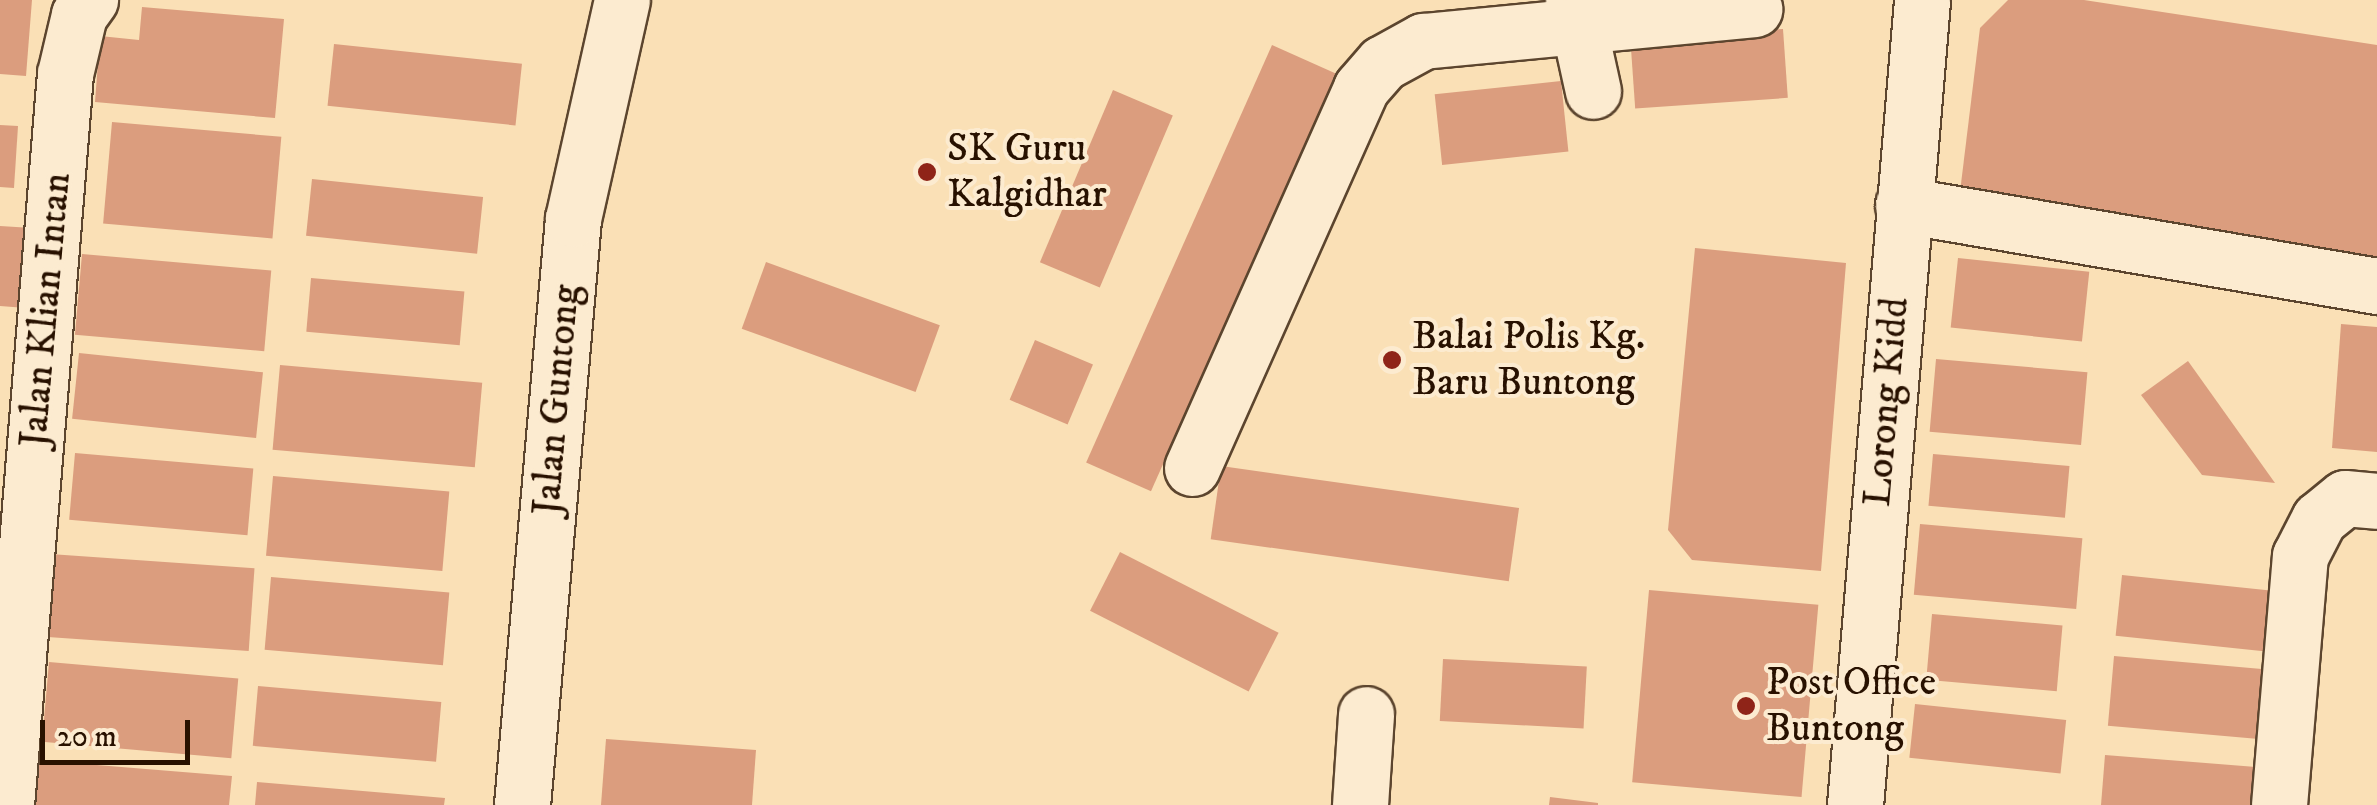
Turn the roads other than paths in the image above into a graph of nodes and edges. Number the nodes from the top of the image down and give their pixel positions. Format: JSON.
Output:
{"nodes":[{"id":1,"x":90,"y":0,"type":"edge"},
{"id":2,"x":1922,"y":0,"type":"edge"},
{"id":3,"x":612,"y":2,"type":"edge"},
{"id":4,"x":1754,"y":9,"type":"dead end"},
{"id":5,"x":1575,"y":13,"type":"edge"},
{"id":6,"x":1593,"y":90,"type":"dead end"},
{"id":7,"x":1902,"y":205,"type":"junction"},
{"id":8,"x":2377,"y":286,"type":"edge"},
{"id":9,"x":1192,"y":468,"type":"dead end"},
{"id":10,"x":2377,"y":501,"type":"edge"},
{"id":11,"x":1366,"y":714,"type":"dead end"},
{"id":12,"x":6,"y":805,"type":"edge"},
{"id":13,"x":522,"y":805,"type":"edge"},
{"id":14,"x":1360,"y":805,"type":"edge"},
{"id":15,"x":1855,"y":805,"type":"edge"},
{"id":16,"x":2279,"y":805,"type":"edge"}],
"edges":[{"from":1,"to":12,"type":"street","name":"Jalan Klian Intan"},
{"from":2,"to":7,"type":"street","name":"Lorong Kidd"},
{"from":3,"to":13,"type":"street","name":"Jalan Guntong"},
{"from":4,"to":5,"type":"street"},
{"from":5,"to":6,"type":"street"},
{"from":5,"to":9,"type":"street"},
{"from":7,"to":8,"type":"street"},
{"from":7,"to":15,"type":"street","name":"Lorong Kidd"},
{"from":10,"to":16,"type":"street"},
{"from":11,"to":14,"type":"street"}]}
